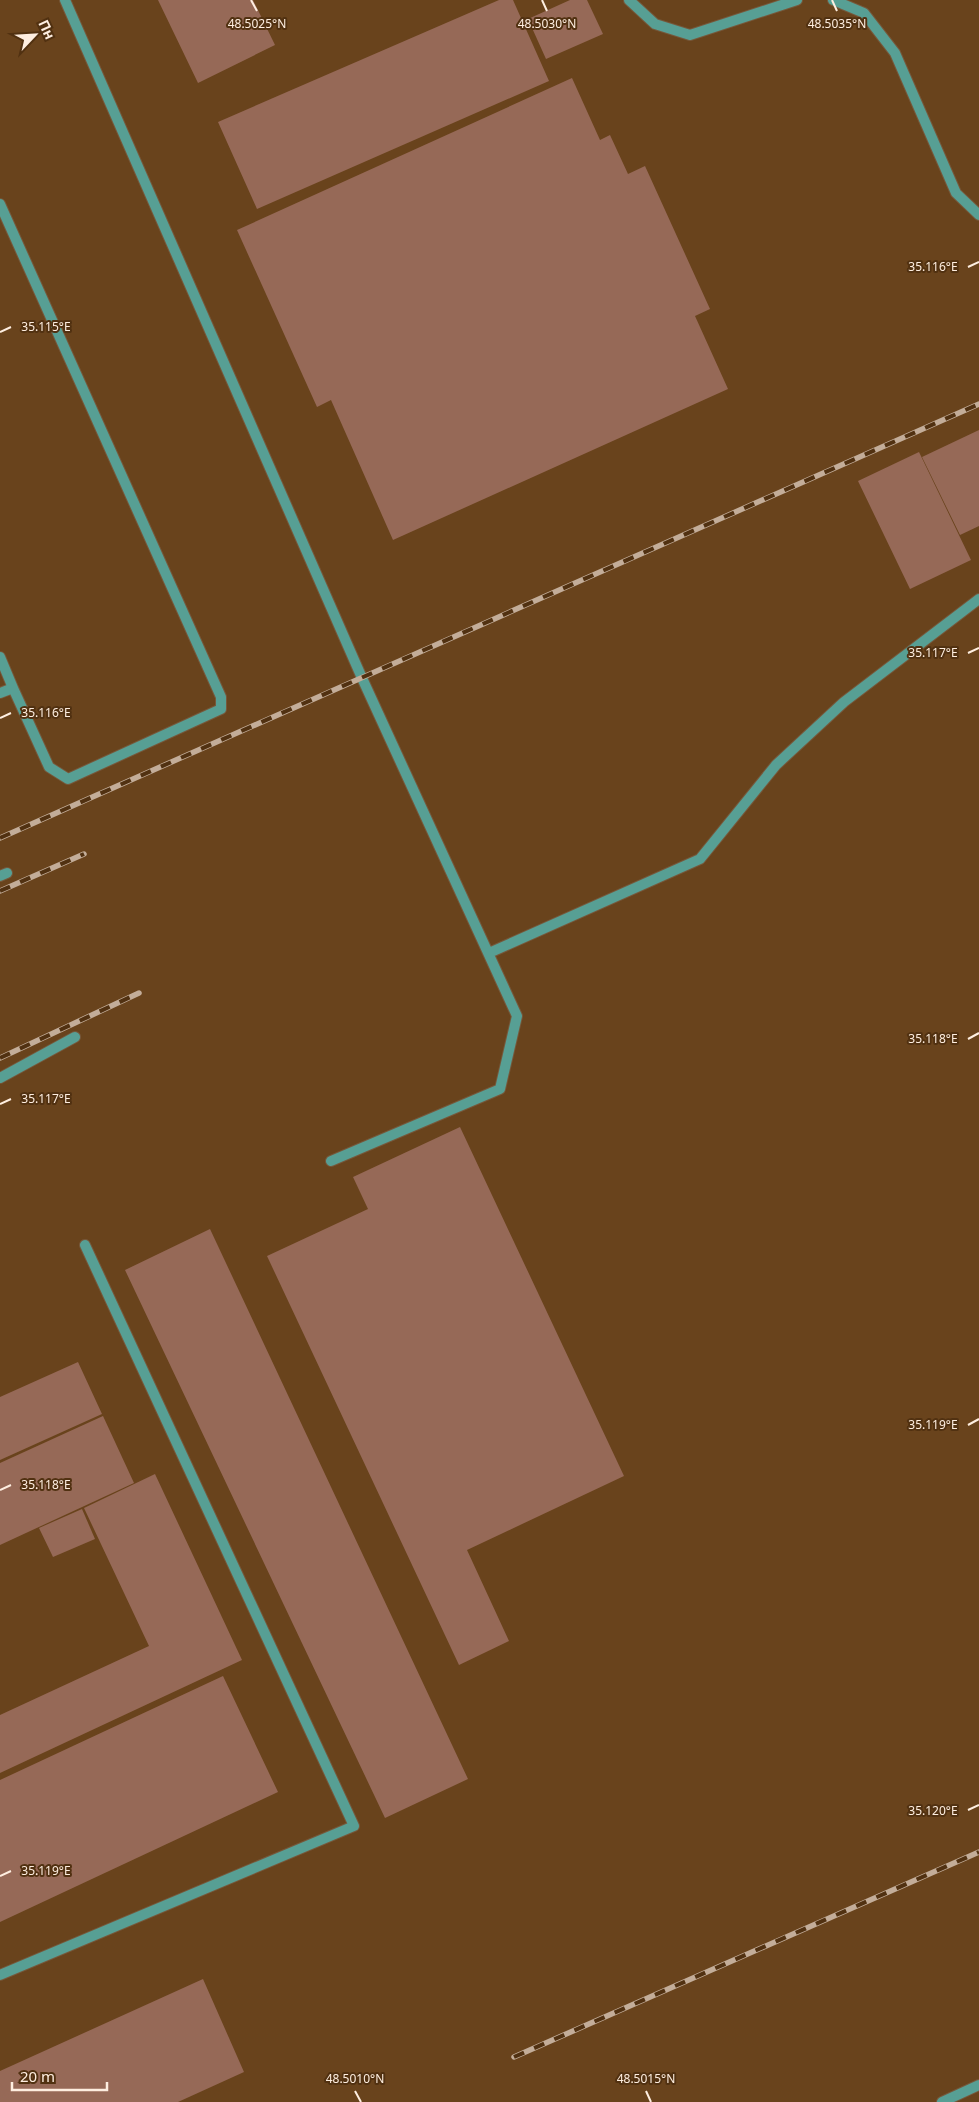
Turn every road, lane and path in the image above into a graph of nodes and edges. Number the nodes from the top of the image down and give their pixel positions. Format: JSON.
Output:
{"nodes":[{"id":1,"x":65,"y":0,"type":"edge"},
{"id":2,"x":629,"y":0,"type":"edge"},
{"id":3,"x":797,"y":0,"type":"edge"},
{"id":4,"x":834,"y":0,"type":"edge"},
{"id":5,"x":0,"y":204,"type":"edge"},
{"id":6,"x":979,"y":215,"type":"edge"},
{"id":7,"x":979,"y":599,"type":"edge"},
{"id":8,"x":0,"y":657,"type":"edge"},
{"id":9,"x":13,"y":688,"type":"junction"},
{"id":10,"x":0,"y":693,"type":"edge"},
{"id":11,"x":489,"y":953,"type":"junction"},
{"id":12,"x":75,"y":1037,"type":"dead end"},
{"id":13,"x":0,"y":1078,"type":"edge"},
{"id":14,"x":331,"y":1161,"type":"dead end"},
{"id":15,"x":85,"y":1245,"type":"dead end"},
{"id":16,"x":0,"y":1975,"type":"edge"},
{"id":17,"x":979,"y":2085,"type":"edge"},
{"id":18,"x":942,"y":2102,"type":"edge"}],
"edges":[{"from":1,"to":11,"type":"lane"},
{"from":2,"to":3,"type":"lane"},
{"from":4,"to":6,"type":"lane"},
{"from":5,"to":9,"type":"lane"},
{"from":7,"to":11,"type":"lane"},
{"from":8,"to":9,"type":"lane"},
{"from":9,"to":10,"type":"lane"},
{"from":11,"to":14,"type":"lane"},
{"from":12,"to":13,"type":"lane"},
{"from":15,"to":16,"type":"lane"},
{"from":17,"to":18,"type":"lane"}]}
